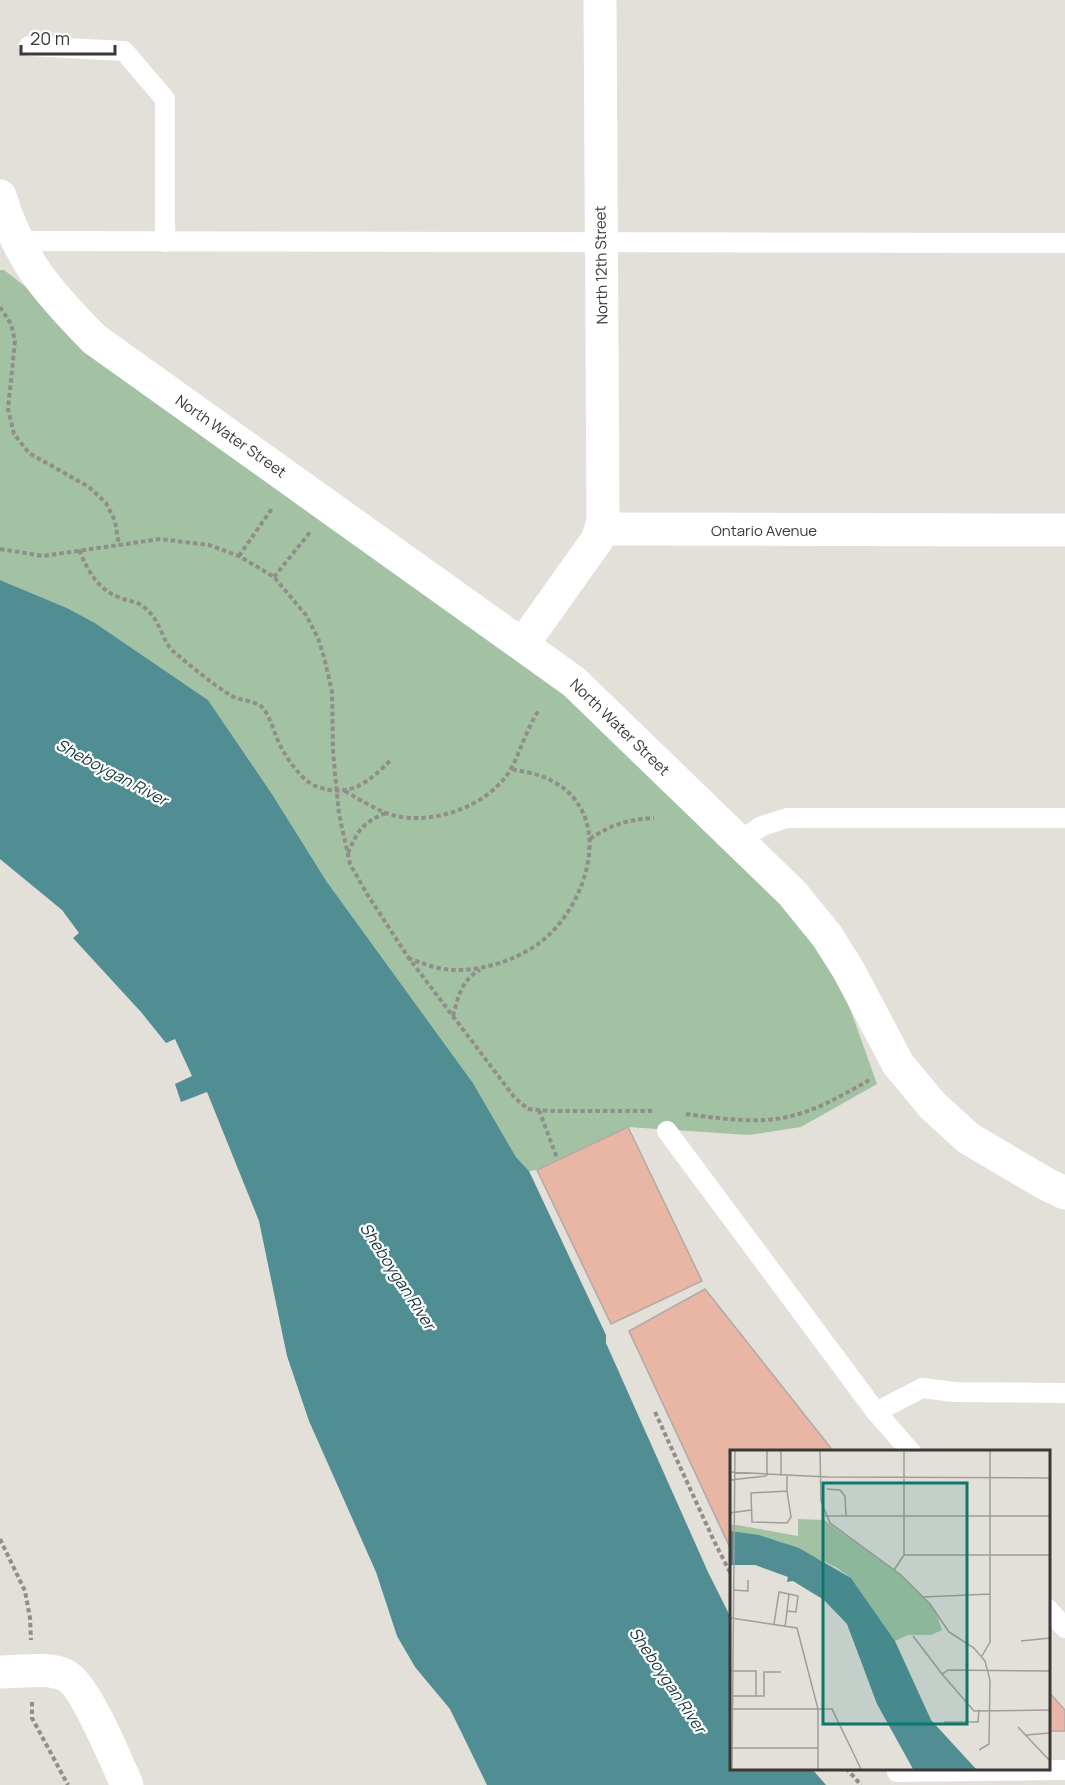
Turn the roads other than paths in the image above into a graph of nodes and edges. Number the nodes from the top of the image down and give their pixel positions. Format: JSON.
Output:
{"nodes":[{"id":1,"x":600,"y":0,"type":"edge"},
{"id":2,"x":29,"y":46,"type":"dead end"},
{"id":3,"x":0,"y":196,"type":"edge"},
{"id":4,"x":16,"y":241,"type":"junction"},
{"id":5,"x":165,"y":242,"type":"junction"},
{"id":6,"x":600,"y":243,"type":"junction"},
{"id":7,"x":1065,"y":243,"type":"edge"},
{"id":8,"x":601,"y":530,"type":"junction"},
{"id":9,"x":1065,"y":530,"type":"edge"},
{"id":10,"x":523,"y":644,"type":"junction"},
{"id":11,"x":1065,"y":818,"type":"edge"},
{"id":12,"x":739,"y":841,"type":"junction"},
{"id":13,"x":667,"y":1131,"type":"dead end"},
{"id":14,"x":1065,"y":1193,"type":"edge"},
{"id":15,"x":1065,"y":1393,"type":"edge"},
{"id":16,"x":876,"y":1412,"type":"junction"},
{"id":17,"x":909,"y":1450,"type":"edge"},
{"id":18,"x":1050,"y":1611,"type":"edge"},
{"id":19,"x":1065,"y":1628,"type":"edge"},
{"id":20,"x":0,"y":1672,"type":"edge"},
{"id":21,"x":1065,"y":1770,"type":"edge"},
{"id":22,"x":897,"y":1772,"type":"dead end"},
{"id":23,"x":127,"y":1785,"type":"edge"}],
"edges":[{"from":1,"to":6,"type":"street","name":"North 12th Street"},
{"from":2,"to":5,"type":"lane"},
{"from":3,"to":4,"type":"street","name":"North Water Street"},
{"from":4,"to":5,"type":"lane"},
{"from":4,"to":10,"type":"street","name":"North Water Street"},
{"from":5,"to":6,"type":"lane"},
{"from":6,"to":7,"type":"lane"},
{"from":6,"to":8,"type":"street","name":"North 12th Street"},
{"from":8,"to":9,"type":"street","name":"Ontario Avenue"},
{"from":8,"to":10,"type":"street"},
{"from":10,"to":12,"type":"street","name":"North Water Street"},
{"from":11,"to":12,"type":"lane"},
{"from":12,"to":14,"type":"street","name":"North Water Street"},
{"from":13,"to":16,"type":"lane"},
{"from":15,"to":16,"type":"lane"},
{"from":16,"to":17,"type":"lane"},
{"from":18,"to":19,"type":"lane"},
{"from":20,"to":23,"type":"street"},
{"from":21,"to":22,"type":"lane"}]}
